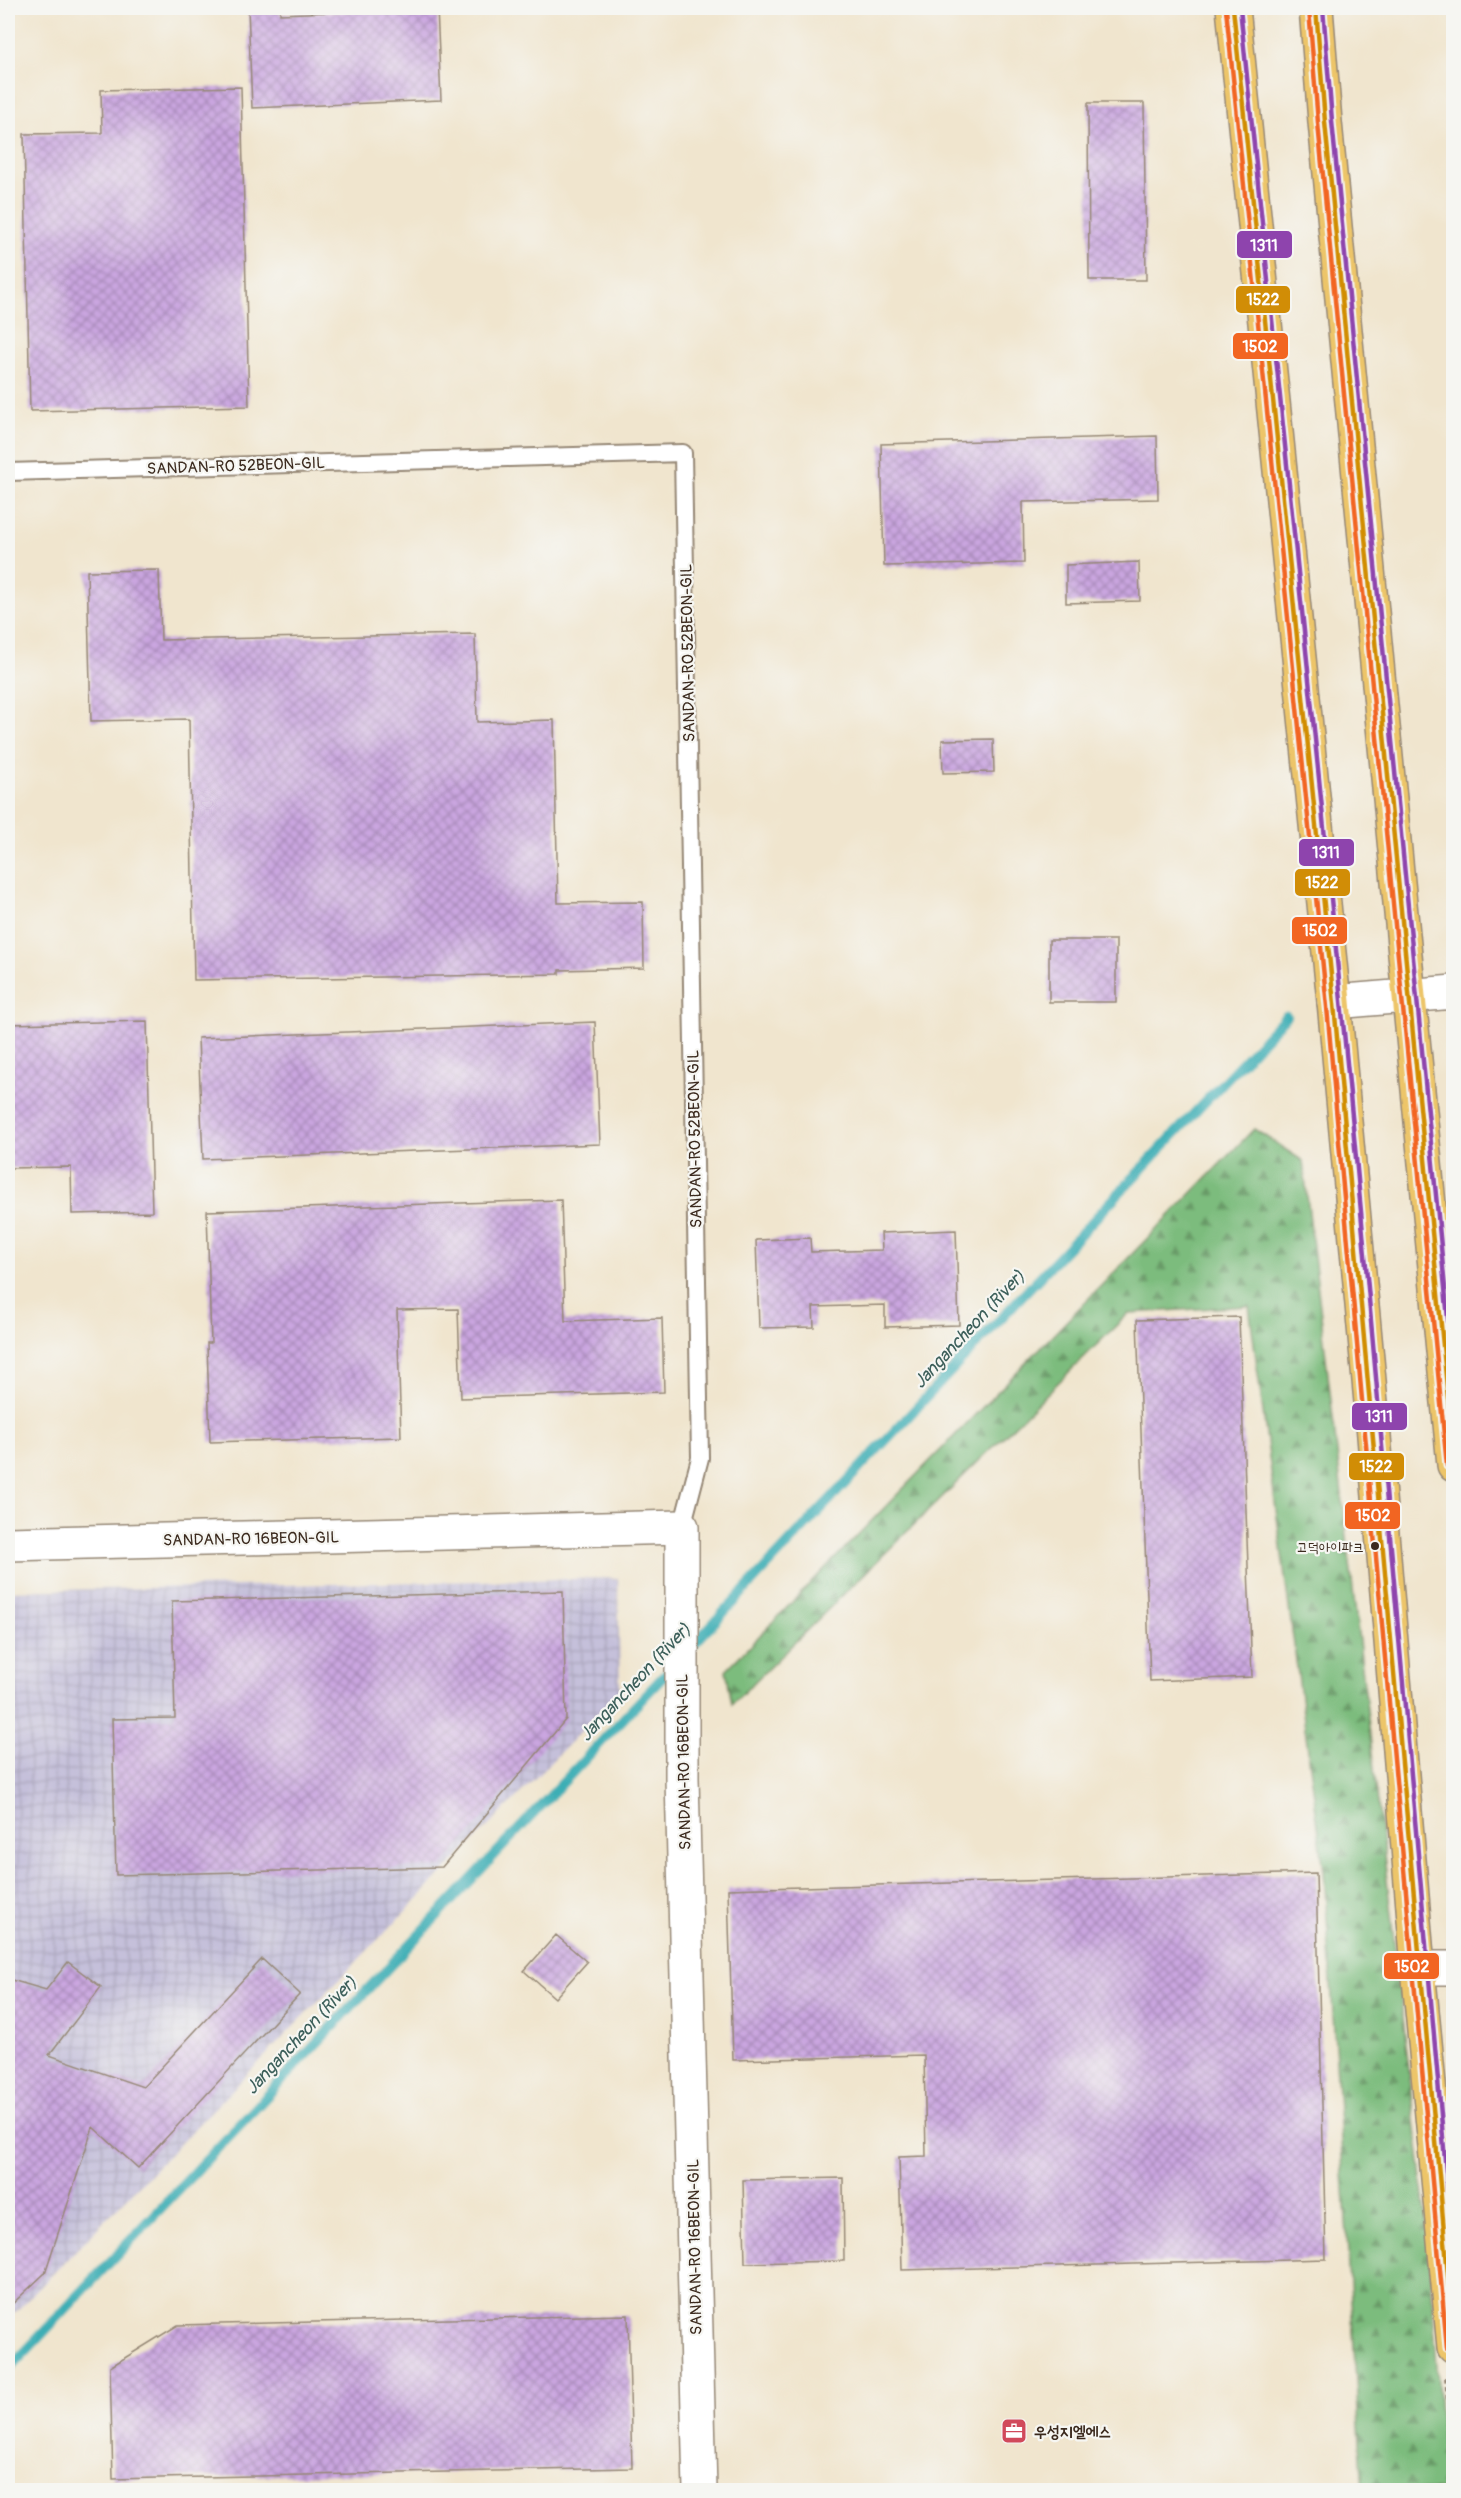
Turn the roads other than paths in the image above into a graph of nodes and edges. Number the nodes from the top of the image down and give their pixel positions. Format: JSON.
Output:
{"nodes":[{"id":1,"x":1233,"y":8,"type":"edge"},
{"id":2,"x":1316,"y":8,"type":"edge"},
{"id":3,"x":8,"y":471,"type":"edge"},
{"id":4,"x":1454,"y":992,"type":"edge"},
{"id":5,"x":1408,"y":994,"type":"junction"},
{"id":6,"x":1334,"y":1002,"type":"junction"},
{"id":7,"x":1454,"y":1465,"type":"edge"},
{"id":8,"x":682,"y":1527,"type":"junction"},
{"id":9,"x":8,"y":1544,"type":"edge"},
{"id":10,"x":1418,"y":1968,"type":"junction"},
{"id":11,"x":1454,"y":1968,"type":"edge"},
{"id":12,"x":1454,"y":2346,"type":"edge"},
{"id":13,"x":700,"y":2490,"type":"edge"}],
"edges":[{"from":1,"to":6,"type":"main road"},
{"from":2,"to":5,"type":"main road"},
{"from":3,"to":8,"type":"lane","name":"SANDAN-RO 52BEON-GIL"},
{"from":4,"to":5,"type":"street"},
{"from":5,"to":6,"type":"street"},
{"from":5,"to":7,"type":"main road"},
{"from":6,"to":10,"type":"main road"},
{"from":8,"to":9,"type":"street","name":"SANDAN-RO 16BEON-GIL"},
{"from":8,"to":13,"type":"street","name":"SANDAN-RO 16BEON-GIL"},
{"from":10,"to":11,"type":"street"},
{"from":10,"to":12,"type":"main road"}]}
